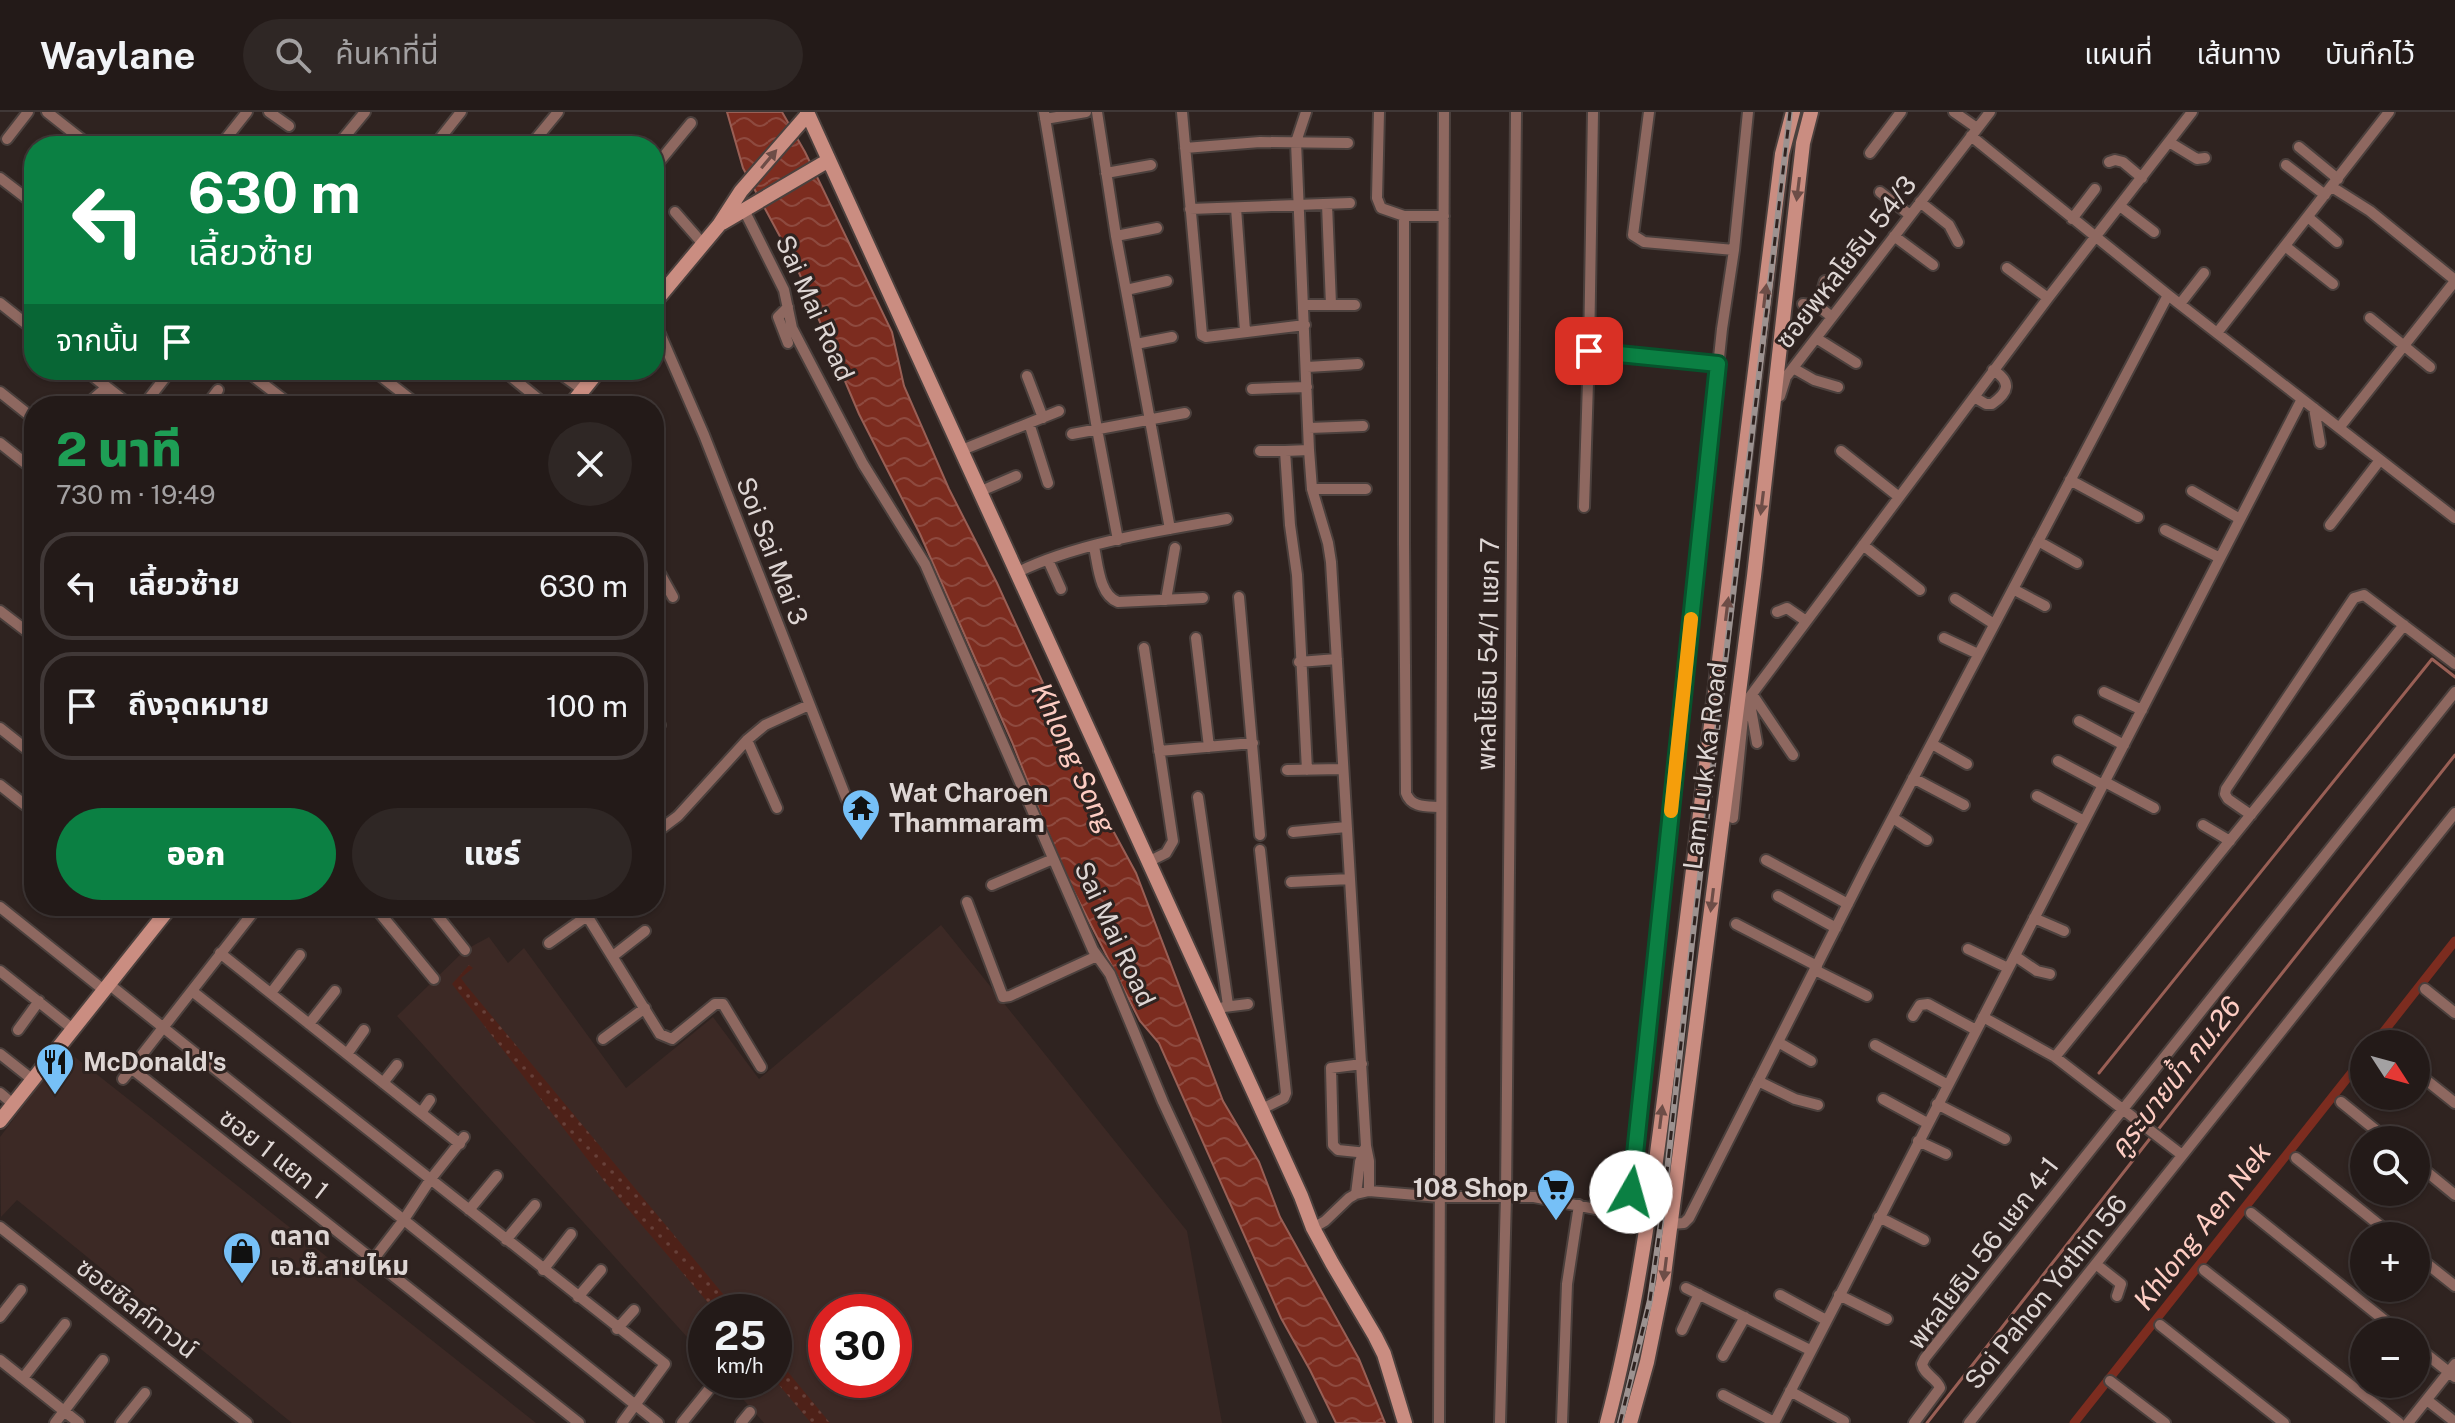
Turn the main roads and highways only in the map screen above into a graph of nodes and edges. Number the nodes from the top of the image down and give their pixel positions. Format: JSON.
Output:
{"nodes":[{"id":1,"x":1793,"y":112,"type":"edge"},
{"id":2,"x":1811,"y":112,"type":"edge"},
{"id":3,"x":808,"y":113,"type":"edge"},
{"id":4,"x":823,"y":163,"type":"junction"},
{"id":5,"x":719,"y":225,"type":"junction"},
{"id":6,"x":664,"y":291,"type":"edge"},
{"id":7,"x":591,"y":380,"type":"edge"},
{"id":8,"x":579,"y":396,"type":"edge"},
{"id":9,"x":1732,"y":575,"type":"junction"},
{"id":10,"x":1754,"y":576,"type":"junction"},
{"id":11,"x":159,"y":916,"type":"edge"},
{"id":12,"x":0,"y":1121,"type":"edge"},
{"id":13,"x":1405,"y":1423,"type":"edge"},
{"id":14,"x":1607,"y":1423,"type":"edge"},
{"id":15,"x":1630,"y":1423,"type":"edge"}],
"edges":[{"from":9,"to":1,"type":"main road","name":"Lam Luk Ka Road","one_way":true},
{"from":2,"to":10,"type":"main road","name":"Lam Luk Ka Road","one_way":true},
{"from":3,"to":4,"type":"main road"},
{"from":5,"to":3,"type":"main road","one_way":true},
{"from":4,"to":5,"type":"main road"},
{"from":4,"to":13,"type":"main road"},
{"from":5,"to":6,"type":"main road"},
{"from":7,"to":8,"type":"main road"},
{"from":9,"to":10,"type":"main road"},
{"from":14,"to":9,"type":"main road","name":"Lam Luk Ka Road","one_way":true},
{"from":10,"to":15,"type":"main road","name":"Lam Luk Ka Road","one_way":true},
{"from":11,"to":12,"type":"main road"}]}
